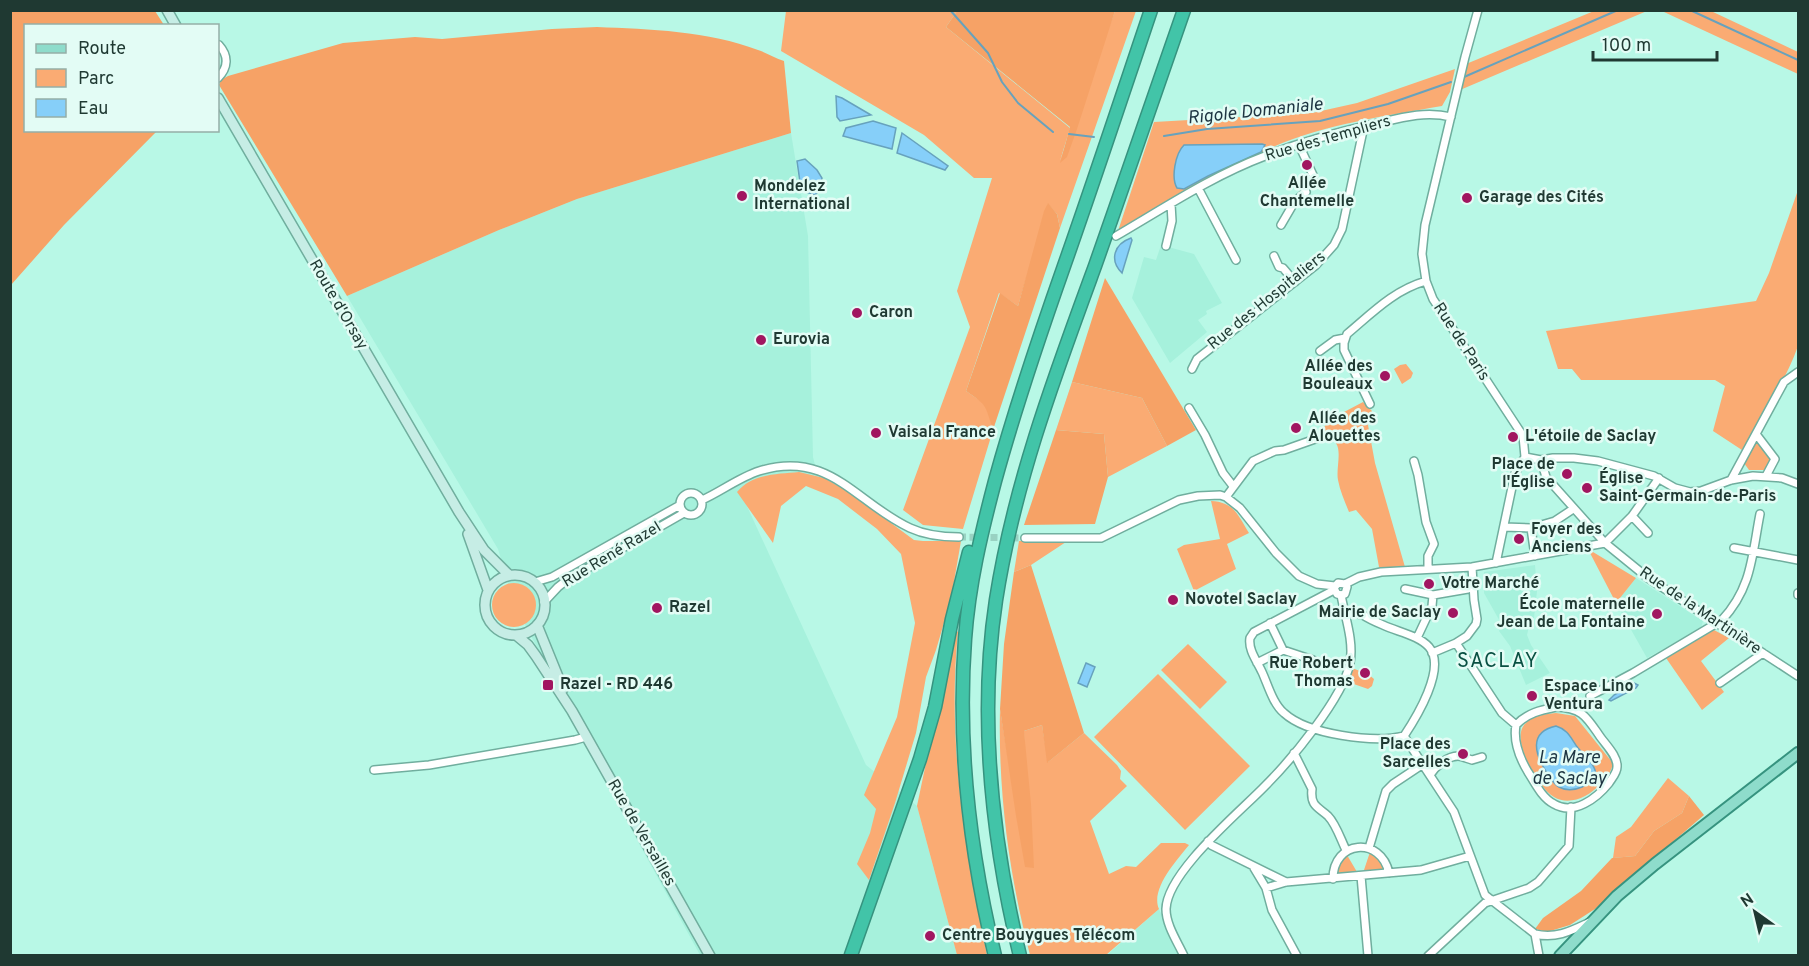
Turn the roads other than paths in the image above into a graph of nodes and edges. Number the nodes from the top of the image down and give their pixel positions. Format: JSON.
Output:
{"nodes":[{"id":1,"x":167,"y":10,"type":"edge"},
{"id":2,"x":1151,"y":10,"type":"edge"},
{"id":3,"x":1184,"y":10,"type":"edge"},
{"id":4,"x":1478,"y":10,"type":"edge"},
{"id":5,"x":175,"y":24,"type":"edge"},
{"id":6,"x":219,"y":45,"type":"edge"},
{"id":7,"x":219,"y":77,"type":"edge"},
{"id":8,"x":219,"y":100,"type":"edge"},
{"id":9,"x":1451,"y":117,"type":"junction"},
{"id":10,"x":1364,"y":126,"type":"junction"},
{"id":11,"x":1299,"y":145,"type":"junction"},
{"id":12,"x":1198,"y":188,"type":"junction"},
{"id":13,"x":1171,"y":204,"type":"junction"},
{"id":14,"x":1281,"y":225,"type":"dead end"},
{"id":15,"x":1116,"y":236,"type":"dead end"},
{"id":16,"x":1166,"y":246,"type":"dead end"},
{"id":17,"x":1274,"y":256,"type":"dead end"},
{"id":18,"x":1236,"y":260,"type":"dead end"},
{"id":19,"x":1426,"y":281,"type":"junction"},
{"id":20,"x":1295,"y":282,"type":"junction"},
{"id":21,"x":1345,"y":338,"type":"junction"},
{"id":22,"x":1320,"y":351,"type":"dead end"},
{"id":23,"x":1192,"y":369,"type":"dead end"},
{"id":24,"x":1798,"y":372,"type":"edge"},
{"id":25,"x":1370,"y":404,"type":"dead end"},
{"id":26,"x":1188,"y":408,"type":"dead end"},
{"id":27,"x":1756,"y":435,"type":"junction"},
{"id":28,"x":1318,"y":438,"type":"dead end"},
{"id":29,"x":1525,"y":457,"type":"junction"},
{"id":30,"x":1541,"y":460,"type":"junction"},
{"id":31,"x":1414,"y":461,"type":"dead end"},
{"id":32,"x":1766,"y":476,"type":"junction"},
{"id":33,"x":1659,"y":478,"type":"junction"},
{"id":34,"x":1731,"y":480,"type":"junction"},
{"id":35,"x":1798,"y":484,"type":"edge"},
{"id":36,"x":1233,"y":486,"type":"junction"},
{"id":37,"x":1226,"y":496,"type":"junction"},
{"id":38,"x":702,"y":500,"type":"junction"},
{"id":39,"x":680,"y":505,"type":"junction"},
{"id":40,"x":1574,"y":509,"type":"junction"},
{"id":41,"x":459,"y":512,"type":"junction"},
{"id":42,"x":684,"y":513,"type":"junction"},
{"id":43,"x":1760,"y":514,"type":"dead end"},
{"id":44,"x":1632,"y":516,"type":"junction"},
{"id":45,"x":1504,"y":527,"type":"junction"},
{"id":46,"x":1531,"y":528,"type":"junction"},
{"id":47,"x":982,"y":531,"type":"junction"},
{"id":48,"x":1648,"y":533,"type":"dead end"},
{"id":49,"x":959,"y":537,"type":"tunnel mouth"},
{"id":50,"x":1025,"y":538,"type":"tunnel mouth"},
{"id":51,"x":1605,"y":543,"type":"junction"},
{"id":52,"x":1734,"y":548,"type":"dead end"},
{"id":53,"x":1753,"y":551,"type":"junction"},
{"id":54,"x":1535,"y":556,"type":"junction"},
{"id":55,"x":1798,"y":560,"type":"edge"},
{"id":56,"x":1496,"y":563,"type":"junction"},
{"id":57,"x":1472,"y":567,"type":"junction"},
{"id":58,"x":1428,"y":569,"type":"junction"},
{"id":59,"x":509,"y":575,"type":"junction"},
{"id":60,"x":534,"y":582,"type":"junction"},
{"id":61,"x":1345,"y":584,"type":"junction"},
{"id":62,"x":1473,"y":586,"type":"junction"},
{"id":63,"x":1335,"y":588,"type":"junction"},
{"id":64,"x":1405,"y":589,"type":"dead end"},
{"id":65,"x":488,"y":591,"type":"junction"},
{"id":66,"x":1341,"y":595,"type":"junction"},
{"id":67,"x":1433,"y":595,"type":"junction"},
{"id":68,"x":544,"y":602,"type":"junction"},
{"id":69,"x":1345,"y":614,"type":"junction"},
{"id":70,"x":1270,"y":623,"type":"junction"},
{"id":71,"x":1717,"y":623,"type":"junction"},
{"id":72,"x":537,"y":626,"type":"junction"},
{"id":73,"x":516,"y":635,"type":"junction"},
{"id":74,"x":1417,"y":638,"type":"junction"},
{"id":75,"x":1456,"y":643,"type":"junction"},
{"id":76,"x":1283,"y":650,"type":"junction"},
{"id":77,"x":1432,"y":653,"type":"junction"},
{"id":78,"x":1763,"y":653,"type":"junction"},
{"id":79,"x":1313,"y":660,"type":"dead end"},
{"id":80,"x":1257,"y":663,"type":"junction"},
{"id":81,"x":1798,"y":676,"type":"edge"},
{"id":82,"x":1720,"y":683,"type":"dead end"},
{"id":83,"x":1590,"y":696,"type":"dead end"},
{"id":84,"x":572,"y":711,"type":"junction"},
{"id":85,"x":1516,"y":724,"type":"junction"},
{"id":86,"x":1313,"y":729,"type":"junction"},
{"id":87,"x":1404,"y":736,"type":"junction"},
{"id":88,"x":586,"y":737,"type":"junction"},
{"id":89,"x":1294,"y":753,"type":"junction"},
{"id":90,"x":1798,"y":753,"type":"edge"},
{"id":91,"x":1482,"y":757,"type":"dead end"},
{"id":92,"x":1423,"y":765,"type":"junction"},
{"id":93,"x":374,"y":770,"type":"dead end"},
{"id":94,"x":1430,"y":775,"type":"junction"},
{"id":95,"x":1571,"y":807,"type":"junction"},
{"id":96,"x":1208,"y":841,"type":"junction"},
{"id":97,"x":1369,"y":848,"type":"junction"},
{"id":98,"x":1346,"y":850,"type":"junction"},
{"id":99,"x":1470,"y":856,"type":"junction"},
{"id":100,"x":1254,"y":868,"type":"junction"},
{"id":101,"x":1389,"y":873,"type":"junction"},
{"id":102,"x":1361,"y":876,"type":"junction"},
{"id":103,"x":1333,"y":879,"type":"junction"},
{"id":104,"x":1286,"y":882,"type":"junction"},
{"id":105,"x":1266,"y":888,"type":"junction"},
{"id":106,"x":1491,"y":901,"type":"junction"},
{"id":107,"x":1594,"y":919,"type":"junction"},
{"id":108,"x":1535,"y":934,"type":"junction"},
{"id":109,"x":850,"y":955,"type":"edge"},
{"id":110,"x":710,"y":956,"type":"edge"},
{"id":111,"x":995,"y":956,"type":"edge"},
{"id":112,"x":1020,"y":956,"type":"edge"},
{"id":113,"x":1184,"y":956,"type":"edge"},
{"id":114,"x":1297,"y":956,"type":"edge"},
{"id":115,"x":1368,"y":956,"type":"edge"},
{"id":116,"x":1428,"y":956,"type":"edge"},
{"id":117,"x":1539,"y":956,"type":"edge"},
{"id":118,"x":1560,"y":956,"type":"edge"}],
"edges":[{"from":1,"to":5,"type":"main road"},
{"from":2,"to":47,"type":"highway"},
{"from":3,"to":112,"type":"highway"},
{"from":4,"to":9,"type":"street","name":"Rue de Paris"},
{"from":6,"to":7,"type":"street"},
{"from":8,"to":41,"type":"main road","name":"Route d'Orsay"},
{"from":9,"to":10,"type":"street","name":"Rue des Templiers"},
{"from":9,"to":19,"type":"street","name":"Rue de Paris"},
{"from":10,"to":11,"type":"street","name":"Rue des Templiers"},
{"from":10,"to":20,"type":"street","name":"Rue des Hospitaliers"},
{"from":11,"to":12,"type":"street","name":"Rue des Templiers"},
{"from":11,"to":14,"type":"street"},
{"from":12,"to":13,"type":"street","name":"Rue des Templiers"},
{"from":12,"to":18,"type":"street"},
{"from":13,"to":15,"type":"street","name":"Rue des Templiers"},
{"from":13,"to":16,"type":"street"},
{"from":17,"to":20,"type":"street"},
{"from":19,"to":21,"type":"street"},
{"from":19,"to":29,"type":"street","name":"Rue de Paris"},
{"from":20,"to":23,"type":"street","name":"Rue des Hospitaliers"},
{"from":21,"to":22,"type":"street"},
{"from":21,"to":25,"type":"street"},
{"from":24,"to":27,"type":"street"},
{"from":26,"to":36,"type":"street"},
{"from":27,"to":32,"type":"street"},
{"from":27,"to":34,"type":"street"},
{"from":28,"to":36,"type":"street"},
{"from":29,"to":30,"type":"street"},
{"from":29,"to":45,"type":"street"},
{"from":30,"to":33,"type":"street"},
{"from":30,"to":40,"type":"street"},
{"from":31,"to":58,"type":"street"},
{"from":32,"to":34,"type":"street"},
{"from":32,"to":35,"type":"street"},
{"from":33,"to":34,"type":"street"},
{"from":33,"to":44,"type":"street"},
{"from":36,"to":37,"type":"street"},
{"from":37,"to":50,"type":"street"},
{"from":37,"to":63,"type":"street"},
{"from":38,"to":39,"type":"street","name":"Rue René Razel"},
{"from":38,"to":42,"type":"street","name":"Rue René Razel"},
{"from":38,"to":49,"type":"street","name":"Rue René Razel"},
{"from":39,"to":42,"type":"street"},
{"from":39,"to":60,"type":"street","name":"Rue René Razel"},
{"from":40,"to":46,"type":"street"},
{"from":40,"to":51,"type":"street"},
{"from":41,"to":59,"type":"main road","name":"Route d'Orsay"},
{"from":41,"to":65,"type":"main road","name":"Route d'Orsay"},
{"from":42,"to":68,"type":"street","name":"Rue René Razel"},
{"from":43,"to":53,"type":"street"},
{"from":44,"to":48,"type":"street"},
{"from":44,"to":51,"type":"street"},
{"from":45,"to":46,"type":"street"},
{"from":45,"to":56,"type":"street"},
{"from":46,"to":54,"type":"street"},
{"from":47,"to":109,"type":"highway"},
{"from":47,"to":111,"type":"highway"},
{"from":51,"to":54,"type":"street"},
{"from":51,"to":71,"type":"street","name":"Rue de la Martinière"},
{"from":52,"to":53,"type":"street"},
{"from":53,"to":55,"type":"street"},
{"from":53,"to":71,"type":"street"},
{"from":54,"to":56,"type":"street"},
{"from":56,"to":57,"type":"street"},
{"from":57,"to":58,"type":"street"},
{"from":57,"to":62,"type":"street"},
{"from":58,"to":61,"type":"street"},
{"from":59,"to":60,"type":"main road"},
{"from":59,"to":65,"type":"main road"},
{"from":60,"to":68,"type":"main road"},
{"from":61,"to":63,"type":"street"},
{"from":61,"to":66,"type":"street"},
{"from":62,"to":67,"type":"street"},
{"from":62,"to":75,"type":"street"},
{"from":63,"to":66,"type":"street"},
{"from":63,"to":70,"type":"street"},
{"from":64,"to":67,"type":"street"},
{"from":65,"to":73,"type":"main road"},
{"from":66,"to":69,"type":"street"},
{"from":67,"to":74,"type":"street"},
{"from":68,"to":72,"type":"main road"},
{"from":69,"to":74,"type":"street"},
{"from":69,"to":86,"type":"street"},
{"from":70,"to":76,"type":"street"},
{"from":70,"to":80,"type":"street"},
{"from":71,"to":78,"type":"street","name":"Rue de la Martinière"},
{"from":71,"to":83,"type":"street"},
{"from":72,"to":73,"type":"main road"},
{"from":72,"to":84,"type":"main road","name":"Rue de Versailles"},
{"from":73,"to":84,"type":"main road","name":"Rue de Versailles"},
{"from":74,"to":77,"type":"street"},
{"from":75,"to":77,"type":"street"},
{"from":75,"to":85,"type":"street"},
{"from":76,"to":79,"type":"street"},
{"from":76,"to":80,"type":"street"},
{"from":77,"to":87,"type":"street"},
{"from":78,"to":81,"type":"street","name":"Rue de la Martinière"},
{"from":78,"to":82,"type":"street"},
{"from":80,"to":86,"type":"street"},
{"from":84,"to":88,"type":"main road","name":"Rue de Versailles"},
{"from":85,"to":95,"type":"street"},
{"from":85,"to":95,"type":"street"},
{"from":86,"to":87,"type":"street"},
{"from":86,"to":89,"type":"street"},
{"from":87,"to":92,"type":"street"},
{"from":88,"to":93,"type":"street"},
{"from":88,"to":110,"type":"main road","name":"Rue de Versailles"},
{"from":89,"to":96,"type":"street"},
{"from":89,"to":98,"type":"street"},
{"from":90,"to":107,"type":"main road"},
{"from":91,"to":94,"type":"street"},
{"from":92,"to":94,"type":"street"},
{"from":92,"to":97,"type":"street"},
{"from":94,"to":99,"type":"street"},
{"from":95,"to":106,"type":"street"},
{"from":96,"to":100,"type":"street"},
{"from":96,"to":113,"type":"street"},
{"from":97,"to":98,"type":"street"},
{"from":97,"to":101,"type":"street"},
{"from":98,"to":103,"type":"street"},
{"from":99,"to":101,"type":"street"},
{"from":99,"to":106,"type":"street"},
{"from":100,"to":104,"type":"street"},
{"from":100,"to":105,"type":"street"},
{"from":101,"to":102,"type":"street"},
{"from":102,"to":103,"type":"street"},
{"from":102,"to":115,"type":"street"},
{"from":103,"to":104,"type":"street"},
{"from":104,"to":105,"type":"street"},
{"from":105,"to":114,"type":"street"},
{"from":106,"to":108,"type":"street"},
{"from":106,"to":116,"type":"street"},
{"from":107,"to":108,"type":"street"},
{"from":107,"to":118,"type":"main road"},
{"from":108,"to":117,"type":"street"}]}
